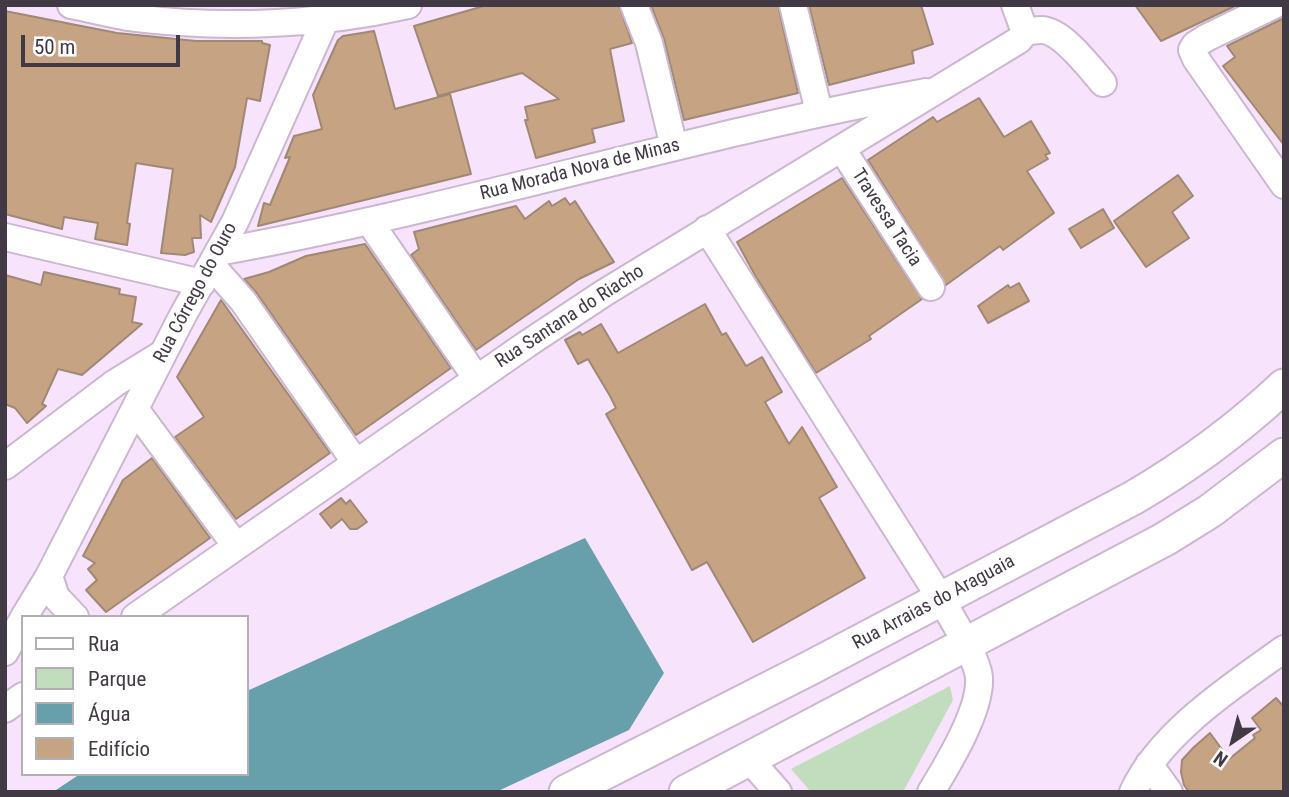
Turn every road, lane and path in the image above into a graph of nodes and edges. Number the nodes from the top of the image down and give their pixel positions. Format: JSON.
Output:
{"nodes":[{"id":1,"x":71,"y":5,"type":"edge"},
{"id":2,"x":408,"y":5,"type":"edge"},
{"id":3,"x":634,"y":5,"type":"edge"},
{"id":4,"x":793,"y":5,"type":"edge"},
{"id":5,"x":1015,"y":5,"type":"edge"},
{"id":6,"x":1274,"y":5,"type":"edge"},
{"id":7,"x":329,"y":11,"type":"edge"},
{"id":8,"x":1022,"y":36,"type":"junction"},
{"id":9,"x":1103,"y":83,"type":"dead end"},
{"id":10,"x":942,"y":89,"type":"junction"},
{"id":11,"x":819,"y":112,"type":"junction"},
{"id":12,"x":674,"y":147,"type":"junction"},
{"id":13,"x":842,"y":149,"type":"junction"},
{"id":14,"x":1284,"y":185,"type":"edge"},
{"id":15,"x":369,"y":221,"type":"junction"},
{"id":16,"x":707,"y":229,"type":"junction"},
{"id":17,"x":5,"y":237,"type":"edge"},
{"id":18,"x":211,"y":267,"type":"junction"},
{"id":19,"x":931,"y":288,"type":"dead end"},
{"id":20,"x":164,"y":353,"type":"junction"},
{"id":21,"x":477,"y":379,"type":"junction"},
{"id":22,"x":1284,"y":386,"type":"edge"},
{"id":23,"x":135,"y":409,"type":"junction"},
{"id":24,"x":1284,"y":455,"type":"edge"},
{"id":25,"x":356,"y":463,"type":"junction"},
{"id":26,"x":5,"y":466,"type":"edge"},
{"id":27,"x":236,"y":546,"type":"junction"},
{"id":28,"x":49,"y":576,"type":"junction"},
{"id":29,"x":941,"y":599,"type":"junction"},
{"id":30,"x":26,"y":615,"type":"edge"},
{"id":31,"x":73,"y":615,"type":"edge"},
{"id":32,"x":138,"y":615,"type":"edge"},
{"id":33,"x":21,"y":623,"type":"edge"},
{"id":34,"x":966,"y":644,"type":"junction"},
{"id":35,"x":1284,"y":649,"type":"edge"},
{"id":36,"x":5,"y":652,"type":"edge"},
{"id":37,"x":21,"y":696,"type":"edge"},
{"id":38,"x":5,"y":709,"type":"edge"},
{"id":39,"x":749,"y":759,"type":"junction"},
{"id":40,"x":1149,"y":764,"type":"junction"},
{"id":41,"x":566,"y":792,"type":"edge"},
{"id":42,"x":686,"y":792,"type":"edge"},
{"id":43,"x":778,"y":792,"type":"edge"},
{"id":44,"x":931,"y":792,"type":"edge"},
{"id":45,"x":1133,"y":792,"type":"edge"},
{"id":46,"x":1169,"y":792,"type":"edge"}],
"edges":[{"from":1,"to":7,"type":"street"},
{"from":2,"to":7,"type":"street"},
{"from":3,"to":12,"type":"street"},
{"from":4,"to":11,"type":"street"},
{"from":5,"to":8,"type":"street"},
{"from":6,"to":14,"type":"street"},
{"from":7,"to":18,"type":"street","name":"Rua Córrego do Ouro"},
{"from":8,"to":9,"type":"street"},
{"from":8,"to":10,"type":"street","name":"Rua Santana do Riacho"},
{"from":10,"to":11,"type":"street","name":"Rua Morada Nova de Minas"},
{"from":10,"to":13,"type":"street","name":"Rua Santana do Riacho"},
{"from":11,"to":12,"type":"street","name":"Rua Morada Nova de Minas"},
{"from":12,"to":15,"type":"street","name":"Rua Morada Nova de Minas"},
{"from":13,"to":16,"type":"street","name":"Rua Santana do Riacho"},
{"from":13,"to":19,"type":"street","name":"Travessa Tacia"},
{"from":15,"to":18,"type":"street","name":"Rua Morada Nova de Minas"},
{"from":15,"to":21,"type":"street"},
{"from":16,"to":21,"type":"street","name":"Rua Santana do Riacho"},
{"from":16,"to":29,"type":"street"},
{"from":17,"to":18,"type":"street","name":"Rua Morada Nova de Minas"},
{"from":18,"to":20,"type":"street","name":"Rua Córrego do Ouro"},
{"from":18,"to":25,"type":"street"},
{"from":20,"to":23,"type":"street","name":"Rua Córrego do Ouro"},
{"from":20,"to":26,"type":"street"},
{"from":21,"to":25,"type":"street","name":"Rua Santana do Riacho"},
{"from":22,"to":29,"type":"main road","name":"Rua Arraias do Araguaia"},
{"from":23,"to":27,"type":"street"},
{"from":23,"to":28,"type":"street","name":"Rua Córrego do Ouro"},
{"from":24,"to":34,"type":"main road"},
{"from":25,"to":27,"type":"street","name":"Rua Santana do Riacho"},
{"from":27,"to":32,"type":"street","name":"Rua Santana do Riacho"},
{"from":28,"to":30,"type":"street","name":"Rua Córrego do Ouro"},
{"from":28,"to":31,"type":"street"},
{"from":29,"to":34,"type":"street"},
{"from":29,"to":41,"type":"main road","name":"Rua Arraias do Araguaia"},
{"from":33,"to":36,"type":"street","name":"Rua Córrego do Ouro"},
{"from":34,"to":39,"type":"main road"},
{"from":34,"to":44,"type":"street"},
{"from":35,"to":40,"type":"street"},
{"from":37,"to":38,"type":"street"},
{"from":39,"to":42,"type":"main road"},
{"from":39,"to":43,"type":"street"},
{"from":40,"to":45,"type":"street"},
{"from":40,"to":46,"type":"street"}]}
